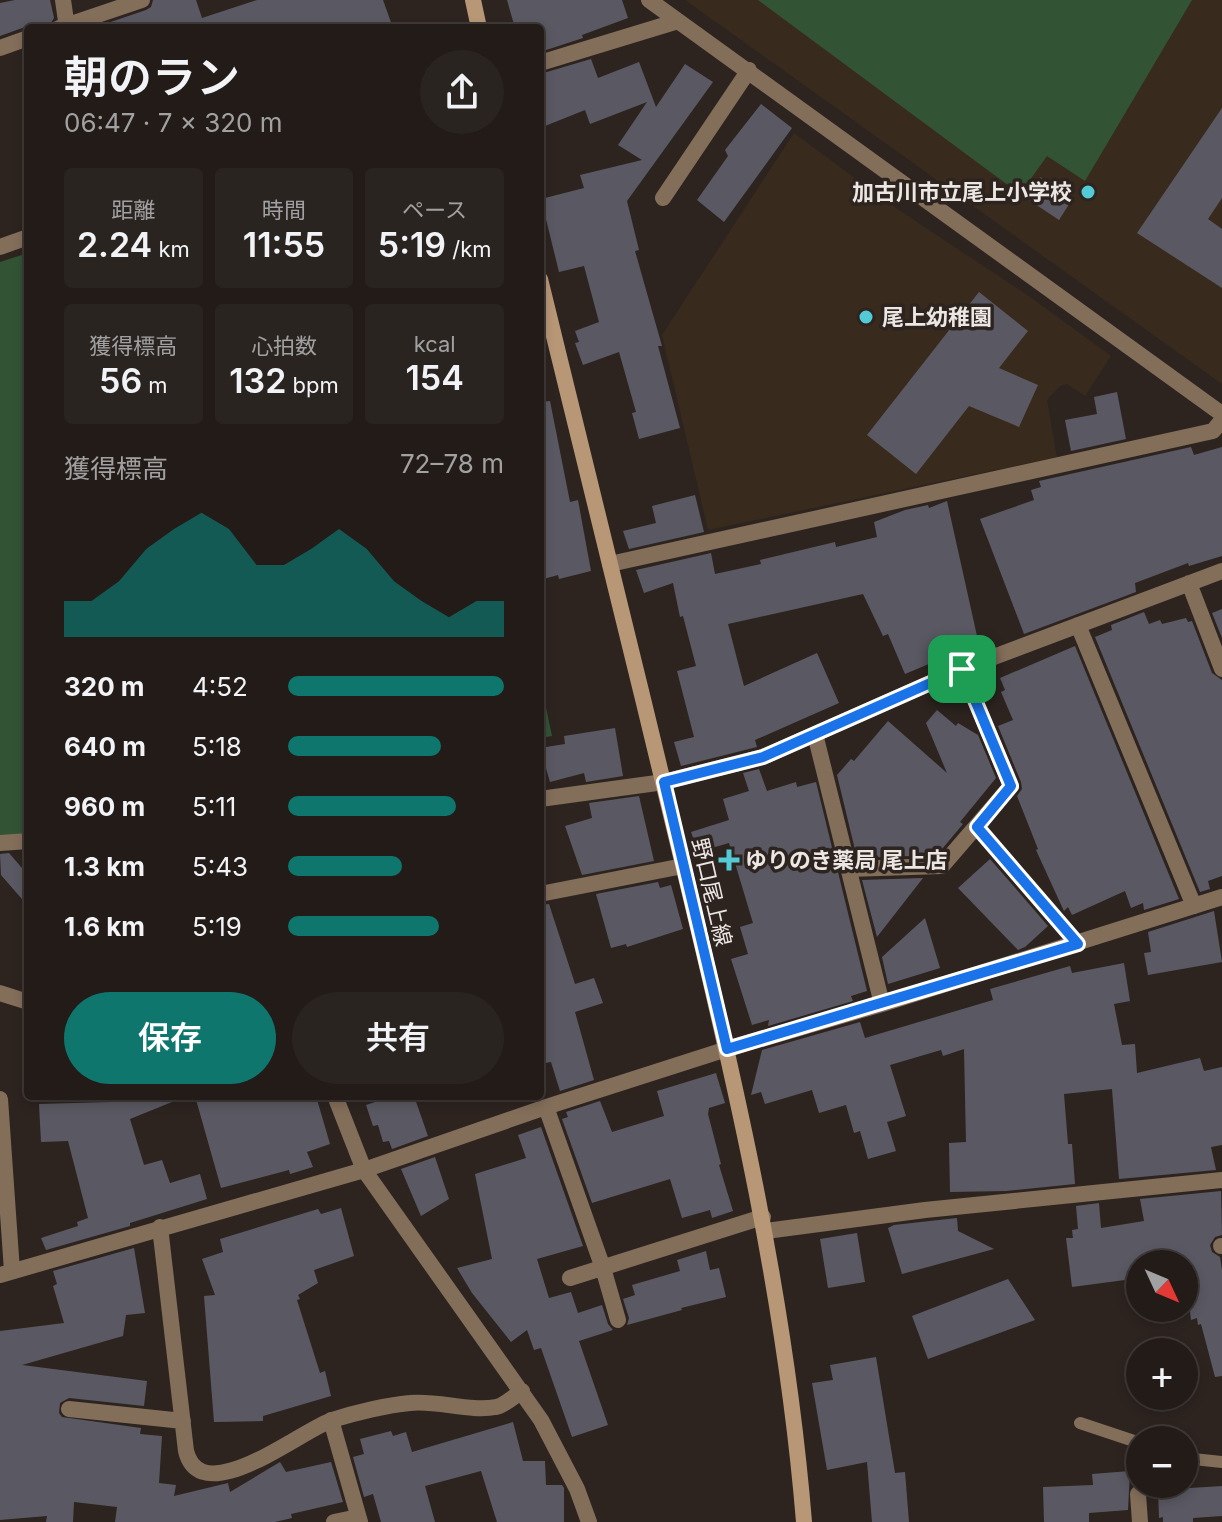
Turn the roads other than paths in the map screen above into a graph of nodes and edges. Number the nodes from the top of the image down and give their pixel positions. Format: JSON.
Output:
{"nodes":[{"id":1,"x":63,"y":0,"type":"edge"},
{"id":2,"x":142,"y":0,"type":"edge"},
{"id":3,"x":473,"y":0,"type":"edge"},
{"id":4,"x":649,"y":0,"type":"edge"},
{"id":5,"x":678,"y":21,"type":"junction"},
{"id":6,"x":64,"y":24,"type":"edge"},
{"id":7,"x":73,"y":24,"type":"edge"},
{"id":8,"x":478,"y":24,"type":"edge"},
{"id":9,"x":24,"y":39,"type":"edge"},
{"id":10,"x":0,"y":48,"type":"edge"},
{"id":11,"x":544,"y":62,"type":"edge"},
{"id":12,"x":749,"y":70,"type":"junction"},
{"id":13,"x":663,"y":198,"type":"dead end"},
{"id":14,"x":24,"y":238,"type":"edge"},
{"id":15,"x":0,"y":247,"type":"edge"},
{"id":16,"x":544,"y":295,"type":"edge"},
{"id":17,"x":1222,"y":414,"type":"edge"},
{"id":18,"x":1222,"y":420,"type":"edge"},
{"id":19,"x":610,"y":564,"type":"junction"},
{"id":20,"x":1222,"y":571,"type":"edge"},
{"id":21,"x":1189,"y":583,"type":"junction"},
{"id":22,"x":1078,"y":625,"type":"junction"},
{"id":23,"x":962,"y":669,"type":"junction"},
{"id":24,"x":1222,"y":669,"type":"edge"},
{"id":25,"x":815,"y":734,"type":"junction"},
{"id":26,"x":664,"y":782,"type":"junction"},
{"id":27,"x":544,"y":798,"type":"edge"},
{"id":28,"x":977,"y":827,"type":"junction"},
{"id":29,"x":24,"y":841,"type":"edge"},
{"id":30,"x":0,"y":843,"type":"edge"},
{"id":31,"x":683,"y":866,"type":"junction"},
{"id":32,"x":848,"y":869,"type":"junction"},
{"id":33,"x":544,"y":893,"type":"edge"},
{"id":34,"x":1222,"y":897,"type":"edge"},
{"id":35,"x":1194,"y":906,"type":"junction"},
{"id":36,"x":1078,"y":944,"type":"junction"},
{"id":37,"x":0,"y":993,"type":"edge"},
{"id":38,"x":24,"y":1001,"type":"edge"},
{"id":39,"x":882,"y":1004,"type":"junction"},
{"id":40,"x":727,"y":1049,"type":"junction"},
{"id":41,"x":0,"y":1099,"type":"edge"},
{"id":42,"x":337,"y":1100,"type":"edge"},
{"id":43,"x":546,"y":1107,"type":"junction"},
{"id":44,"x":364,"y":1170,"type":"junction"},
{"id":45,"x":1222,"y":1180,"type":"edge"},
{"id":46,"x":3,"y":1188,"type":"edge"},
{"id":47,"x":764,"y":1224,"type":"junction"},
{"id":48,"x":160,"y":1227,"type":"junction"},
{"id":49,"x":603,"y":1268,"type":"junction"},
{"id":50,"x":6,"y":1273,"type":"edge"},
{"id":51,"x":570,"y":1278,"type":"dead end"},
{"id":52,"x":618,"y":1320,"type":"dead end"},
{"id":53,"x":522,"y":1391,"type":"junction"},
{"id":54,"x":69,"y":1409,"type":"dead end"},
{"id":55,"x":331,"y":1420,"type":"junction"},
{"id":56,"x":183,"y":1421,"type":"junction"},
{"id":57,"x":1080,"y":1423,"type":"dead end"},
{"id":58,"x":1126,"y":1438,"type":"edge"},
{"id":59,"x":1198,"y":1459,"type":"edge"},
{"id":60,"x":1222,"y":1462,"type":"edge"},
{"id":61,"x":1138,"y":1498,"type":"edge"},
{"id":62,"x":359,"y":1519,"type":"edge"},
{"id":63,"x":334,"y":1522,"type":"edge"},
{"id":64,"x":589,"y":1522,"type":"edge"},
{"id":65,"x":804,"y":1522,"type":"edge"},
{"id":66,"x":1140,"y":1522,"type":"edge"}],
"edges":[{"from":1,"to":6,"type":"street"},
{"from":2,"to":7,"type":"street"},
{"from":3,"to":8,"type":"main road"},
{"from":4,"to":5,"type":"street"},
{"from":5,"to":11,"type":"street"},
{"from":5,"to":12,"type":"street"},
{"from":9,"to":10,"type":"street"},
{"from":12,"to":13,"type":"street"},
{"from":12,"to":17,"type":"street"},
{"from":14,"to":15,"type":"street"},
{"from":16,"to":19,"type":"main road","name":"野口尾上線"},
{"from":18,"to":19,"type":"street"},
{"from":19,"to":26,"type":"main road","name":"野口尾上線"},
{"from":20,"to":21,"type":"street"},
{"from":21,"to":22,"type":"street"},
{"from":21,"to":24,"type":"street"},
{"from":22,"to":23,"type":"street"},
{"from":22,"to":35,"type":"street"},
{"from":23,"to":25,"type":"street"},
{"from":23,"to":28,"type":"street"},
{"from":25,"to":26,"type":"street"},
{"from":25,"to":32,"type":"street"},
{"from":26,"to":27,"type":"street"},
{"from":26,"to":31,"type":"main road","name":"野口尾上線"},
{"from":28,"to":32,"type":"street"},
{"from":28,"to":36,"type":"street"},
{"from":29,"to":30,"type":"street"},
{"from":31,"to":33,"type":"street"},
{"from":31,"to":40,"type":"main road","name":"野口尾上線"},
{"from":32,"to":39,"type":"street"},
{"from":34,"to":35,"type":"street"},
{"from":35,"to":36,"type":"street"},
{"from":36,"to":39,"type":"street"},
{"from":37,"to":38,"type":"street"},
{"from":39,"to":40,"type":"street"},
{"from":40,"to":43,"type":"street"},
{"from":40,"to":47,"type":"main road","name":"野口尾上線"},
{"from":41,"to":46,"type":"street"},
{"from":42,"to":44,"type":"street"},
{"from":43,"to":44,"type":"street"},
{"from":43,"to":49,"type":"street"},
{"from":44,"to":48,"type":"street"},
{"from":44,"to":53,"type":"street"},
{"from":45,"to":47,"type":"street"},
{"from":46,"to":50,"type":"street"},
{"from":47,"to":49,"type":"street"},
{"from":47,"to":65,"type":"main road","name":"野口尾上線"},
{"from":48,"to":50,"type":"street"},
{"from":48,"to":56,"type":"street"},
{"from":49,"to":51,"type":"street"},
{"from":49,"to":52,"type":"street"},
{"from":53,"to":55,"type":"street"},
{"from":53,"to":64,"type":"street"},
{"from":54,"to":56,"type":"street"},
{"from":55,"to":56,"type":"street"},
{"from":55,"to":62,"type":"street"},
{"from":57,"to":58,"type":"lane"},
{"from":59,"to":60,"type":"lane"},
{"from":61,"to":66,"type":"street"},
{"from":62,"to":63,"type":"street"}]}
